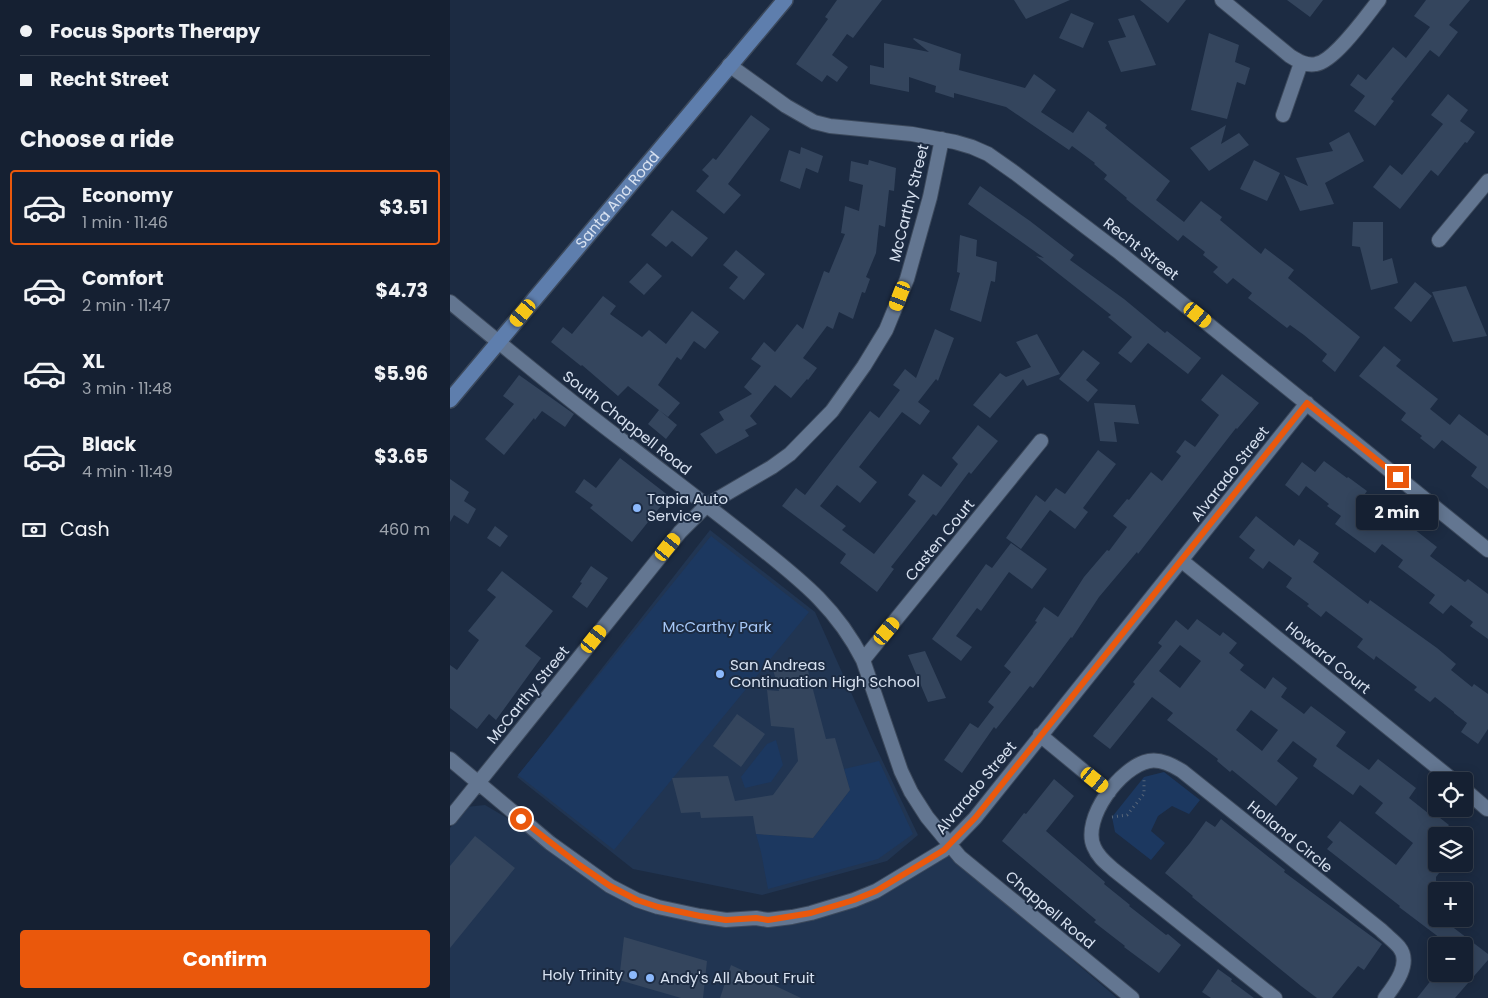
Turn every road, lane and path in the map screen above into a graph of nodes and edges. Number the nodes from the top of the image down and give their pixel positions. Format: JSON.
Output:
{"nodes":[{"id":1,"x":786,"y":0,"type":"edge"},
{"id":2,"x":1222,"y":0,"type":"edge"},
{"id":3,"x":1379,"y":0,"type":"edge"},
{"id":4,"x":1301,"y":63,"type":"junction"},
{"id":5,"x":729,"y":65,"type":"junction"},
{"id":6,"x":1283,"y":116,"type":"dead end"},
{"id":7,"x":942,"y":139,"type":"junction"},
{"id":8,"x":1488,"y":181,"type":"edge"},
{"id":9,"x":1439,"y":240,"type":"dead end"},
{"id":10,"x":450,"y":302,"type":"edge"},
{"id":11,"x":498,"y":342,"type":"junction"},
{"id":12,"x":450,"y":400,"type":"edge"},
{"id":13,"x":1307,"y":403,"type":"junction"},
{"id":14,"x":1041,"y":441,"type":"dead end"},
{"id":15,"x":707,"y":505,"type":"junction"},
{"id":16,"x":1488,"y":550,"type":"edge"},
{"id":17,"x":1182,"y":561,"type":"junction"},
{"id":18,"x":863,"y":660,"type":"junction"},
{"id":19,"x":1040,"y":736,"type":"junction"},
{"id":20,"x":450,"y":759,"type":"edge"},
{"id":21,"x":1443,"y":772,"type":"edge"},
{"id":22,"x":1144,"y":777,"type":"dead end"},
{"id":23,"x":479,"y":783,"type":"junction"},
{"id":24,"x":1109,"y":792,"type":"junction"},
{"id":25,"x":1473,"y":796,"type":"edge"},
{"id":26,"x":1488,"y":809,"type":"edge"},
{"id":27,"x":1112,"y":817,"type":"dead end"},
{"id":28,"x":450,"y":818,"type":"edge"},
{"id":29,"x":949,"y":844,"type":"junction"},
{"id":30,"x":1132,"y":998,"type":"edge"},
{"id":31,"x":1275,"y":998,"type":"edge"},
{"id":32,"x":1385,"y":998,"type":"edge"}],
"edges":[{"from":1,"to":5,"type":"street","name":"Santa Ana Road"},
{"from":2,"to":4,"type":"street"},
{"from":3,"to":4,"type":"street"},
{"from":4,"to":6,"type":"street"},
{"from":5,"to":7,"type":"street","name":"Recht Street"},
{"from":5,"to":11,"type":"street","name":"Santa Ana Road"},
{"from":7,"to":13,"type":"street","name":"Recht Street"},
{"from":7,"to":15,"type":"street","name":"McCarthy Street"},
{"from":8,"to":9,"type":"street"},
{"from":10,"to":11,"type":"street","name":"South Chappell Road"},
{"from":11,"to":12,"type":"street","name":"Santa Ana Road"},
{"from":11,"to":15,"type":"street","name":"South Chappell Road"},
{"from":13,"to":16,"type":"street","name":"Recht Street"},
{"from":13,"to":17,"type":"street","name":"Alvarado Street"},
{"from":14,"to":18,"type":"street","name":"Casten Court"},
{"from":15,"to":18,"type":"street","name":"South Chappell Road"},
{"from":15,"to":23,"type":"street","name":"McCarthy Street"},
{"from":17,"to":19,"type":"street","name":"Alvarado Street"},
{"from":17,"to":21,"type":"street","name":"Howard Court"},
{"from":18,"to":29,"type":"street","name":"South Chappell Road"},
{"from":19,"to":24,"type":"street"},
{"from":19,"to":29,"type":"street","name":"Alvarado Street"},
{"from":20,"to":23,"type":"street","name":"Alvarado Street"},
{"from":22,"to":27,"type":"path"},
{"from":23,"to":28,"type":"street","name":"McCarthy Street"},
{"from":23,"to":29,"type":"street","name":"Alvarado Street"},
{"from":24,"to":31,"type":"street","name":"Holland Circle"},
{"from":24,"to":32,"type":"street","name":"Holland Circle"},
{"from":25,"to":26,"type":"street"},
{"from":29,"to":30,"type":"street","name":"Chappell Road"}]}
